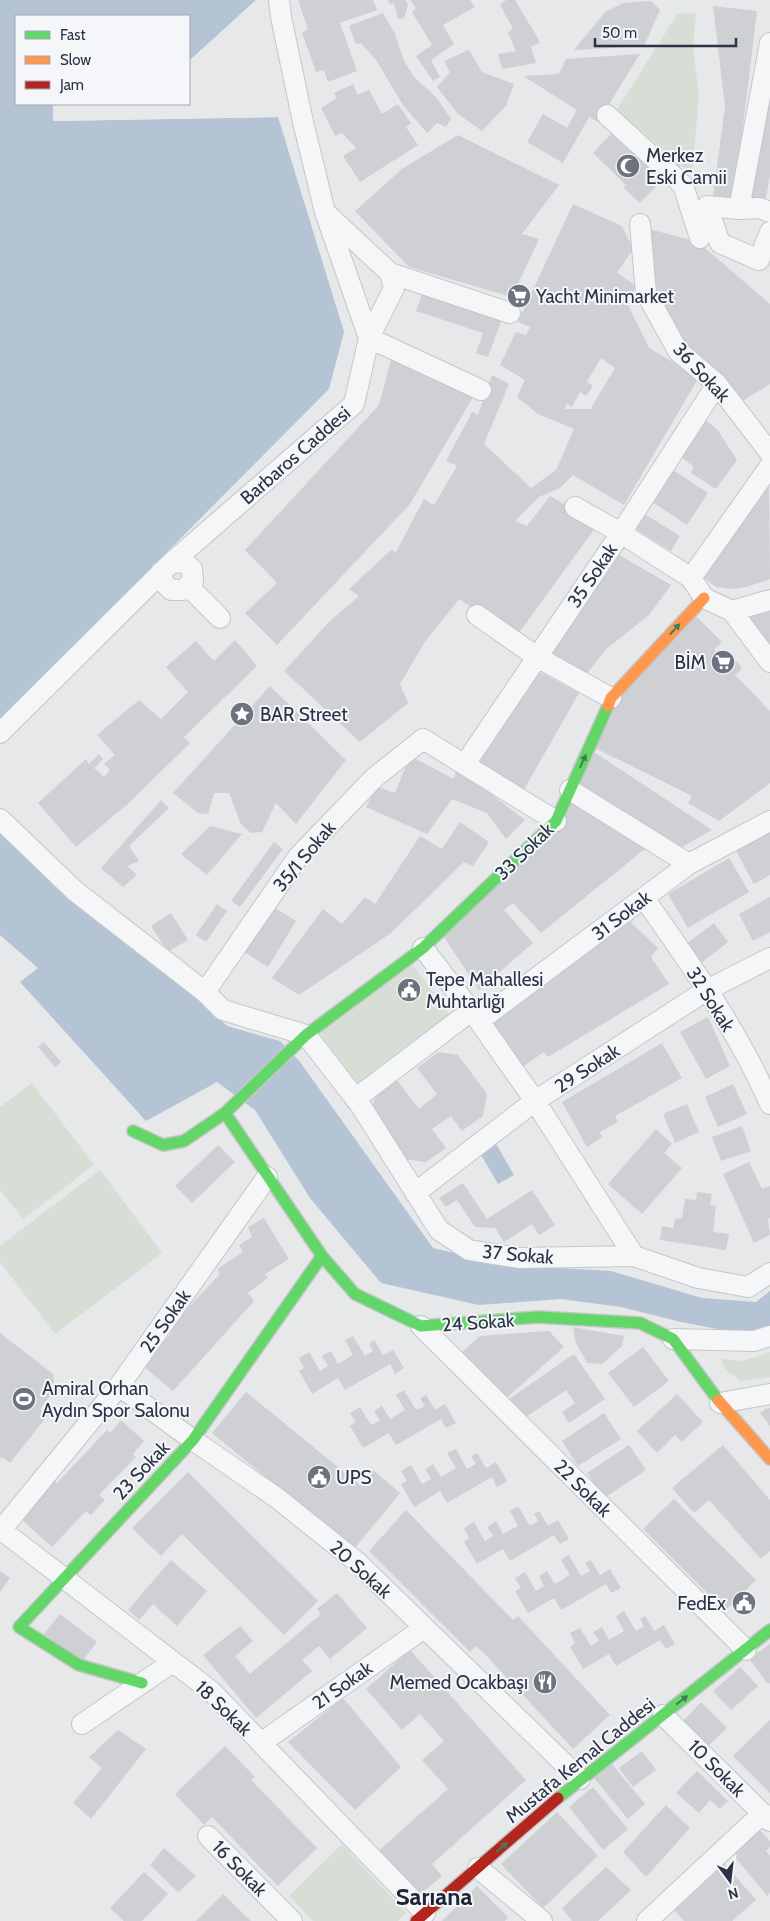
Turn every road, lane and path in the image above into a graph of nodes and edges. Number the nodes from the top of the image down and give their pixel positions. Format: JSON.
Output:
{"nodes":[{"id":1,"x":279,"y":0,"type":"edge"},
{"id":2,"x":770,"y":43,"type":"edge"},
{"id":3,"x":607,"y":115,"type":"dead end"},
{"id":4,"x":739,"y":209,"type":"junction"},
{"id":5,"x":325,"y":212,"type":"junction"},
{"id":6,"x":770,"y":212,"type":"edge"},
{"id":7,"x":640,"y":224,"type":"dead end"},
{"id":8,"x":770,"y":232,"type":"edge"},
{"id":9,"x":700,"y":238,"type":"dead end"},
{"id":10,"x":764,"y":265,"type":"edge"},
{"id":11,"x":390,"y":274,"type":"junction"},
{"id":12,"x":510,"y":313,"type":"dead end"},
{"id":13,"x":369,"y":338,"type":"junction"},
{"id":14,"x":716,"y":384,"type":"junction"},
{"id":15,"x":481,"y":390,"type":"dead end"},
{"id":16,"x":770,"y":453,"type":"edge"},
{"id":17,"x":770,"y":466,"type":"edge"},
{"id":18,"x":575,"y":507,"type":"dead end"},
{"id":19,"x":621,"y":533,"type":"junction"},
{"id":20,"x":166,"y":567,"type":"junction"},
{"id":21,"x":691,"y":578,"type":"junction"},
{"id":22,"x":704,"y":598,"type":"junction"},
{"id":23,"x":770,"y":600,"type":"edge"},
{"id":24,"x":732,"y":611,"type":"junction"},
{"id":25,"x":477,"y":615,"type":"dead end"},
{"id":26,"x":220,"y":618,"type":"dead end"},
{"id":27,"x":538,"y":657,"type":"junction"},
{"id":28,"x":770,"y":662,"type":"edge"},
{"id":29,"x":611,"y":698,"type":"junction"},
{"id":30,"x":0,"y":733,"type":"edge"},
{"id":31,"x":465,"y":764,"type":"junction"},
{"id":32,"x":570,"y":790,"type":"junction"},
{"id":33,"x":0,"y":819,"type":"edge"},
{"id":34,"x":556,"y":821,"type":"junction"},
{"id":35,"x":770,"y":822,"type":"edge"},
{"id":36,"x":689,"y":864,"type":"junction"},
{"id":37,"x":644,"y":898,"type":"junction"},
{"id":38,"x":423,"y":948,"type":"junction"},
{"id":39,"x":770,"y":958,"type":"edge"},
{"id":40,"x":707,"y":990,"type":"junction"},
{"id":41,"x":204,"y":992,"type":"junction"},
{"id":42,"x":475,"y":1016,"type":"junction"},
{"id":43,"x":301,"y":1041,"type":"junction"},
{"id":44,"x":762,"y":1066,"type":"edge"},
{"id":45,"x":356,"y":1099,"type":"junction"},
{"id":46,"x":536,"y":1101,"type":"junction"},
{"id":47,"x":770,"y":1104,"type":"edge"},
{"id":48,"x":229,"y":1110,"type":"junction"},
{"id":49,"x":133,"y":1131,"type":"dead end"},
{"id":50,"x":267,"y":1177,"type":"junction"},
{"id":51,"x":415,"y":1193,"type":"junction"},
{"id":52,"x":322,"y":1256,"type":"junction"},
{"id":53,"x":634,"y":1256,"type":"junction"},
{"id":54,"x":770,"y":1273,"type":"edge"},
{"id":55,"x":420,"y":1326,"type":"junction"},
{"id":56,"x":770,"y":1336,"type":"edge"},
{"id":57,"x":672,"y":1339,"type":"junction"},
{"id":58,"x":119,"y":1386,"type":"junction"},
{"id":59,"x":770,"y":1394,"type":"edge"},
{"id":60,"x":720,"y":1404,"type":"junction"},
{"id":61,"x":193,"y":1440,"type":"junction"},
{"id":62,"x":770,"y":1459,"type":"edge"},
{"id":63,"x":0,"y":1529,"type":"edge"},
{"id":64,"x":64,"y":1579,"type":"junction"},
{"id":65,"x":424,"y":1628,"type":"junction"},
{"id":66,"x":770,"y":1630,"type":"edge"},
{"id":67,"x":746,"y":1650,"type":"junction"},
{"id":68,"x":172,"y":1662,"type":"junction"},
{"id":69,"x":142,"y":1683,"type":"junction"},
{"id":70,"x":663,"y":1715,"type":"junction"},
{"id":71,"x":82,"y":1724,"type":"dead end"},
{"id":72,"x":261,"y":1743,"type":"junction"},
{"id":73,"x":580,"y":1780,"type":"junction"},
{"id":74,"x":766,"y":1817,"type":"edge"},
{"id":75,"x":208,"y":1836,"type":"dead end"},
{"id":76,"x":478,"y":1868,"type":"junction"},
{"id":77,"x":420,"y":1917,"type":"edge"},
{"id":78,"x":292,"y":1921,"type":"edge"},
{"id":79,"x":542,"y":1921,"type":"edge"},
{"id":80,"x":647,"y":1921,"type":"edge"}],
"edges":[{"from":1,"to":5,"type":"street"},
{"from":2,"to":4,"type":"street"},
{"from":3,"to":9,"type":"street"},
{"from":4,"to":6,"type":"street"},
{"from":4,"to":10,"type":"street"},
{"from":5,"to":11,"type":"street"},
{"from":5,"to":13,"type":"street"},
{"from":7,"to":14,"type":"street","name":"36 Sokak"},
{"from":8,"to":10,"type":"street"},
{"from":11,"to":12,"type":"street"},
{"from":11,"to":13,"type":"street","name":"Barbaros Caddesi"},
{"from":13,"to":15,"type":"street"},
{"from":13,"to":20,"type":"street","name":"Barbaros Caddesi"},
{"from":14,"to":16,"type":"street","name":"36 Sokak"},
{"from":14,"to":19,"type":"street","name":"35 Sokak"},
{"from":17,"to":21,"type":"street"},
{"from":18,"to":19,"type":"street"},
{"from":19,"to":21,"type":"street"},
{"from":19,"to":27,"type":"street","name":"35 Sokak"},
{"from":20,"to":26,"type":"street"},
{"from":20,"to":30,"type":"street","name":"Barbaros Caddesi"},
{"from":21,"to":22,"type":"street"},
{"from":22,"to":24,"type":"street"},
{"from":29,"to":22,"type":"street","name":"33 Sokak","one_way":true},
{"from":23,"to":24,"type":"street"},
{"from":24,"to":28,"type":"street"},
{"from":25,"to":27,"type":"street"},
{"from":27,"to":29,"type":"street"},
{"from":27,"to":31,"type":"street","name":"35 Sokak"},
{"from":32,"to":29,"type":"street","name":"33 Sokak","one_way":true},
{"from":31,"to":34,"type":"street"},
{"from":31,"to":41,"type":"street","name":"35/1 Sokak"},
{"from":32,"to":34,"type":"street","name":"33 Sokak"},
{"from":32,"to":36,"type":"street"},
{"from":33,"to":41,"type":"street"},
{"from":34,"to":38,"type":"street","name":"33 Sokak"},
{"from":35,"to":36,"type":"street","name":"31 Sokak"},
{"from":36,"to":37,"type":"street","name":"31 Sokak"},
{"from":37,"to":40,"type":"street","name":"32 Sokak"},
{"from":37,"to":42,"type":"street","name":"31 Sokak"},
{"from":38,"to":42,"type":"street"},
{"from":38,"to":43,"type":"street","name":"33 Sokak"},
{"from":39,"to":40,"type":"street","name":"29 Sokak"},
{"from":40,"to":44,"type":"street","name":"32 Sokak"},
{"from":40,"to":46,"type":"street","name":"29 Sokak"},
{"from":41,"to":43,"type":"street"},
{"from":42,"to":45,"type":"street","name":"31 Sokak"},
{"from":42,"to":46,"type":"street"},
{"from":43,"to":45,"type":"street","name":"37 Sokak"},
{"from":43,"to":48,"type":"street","name":"33 Sokak"},
{"from":44,"to":47,"type":"street","name":"32 Sokak"},
{"from":45,"to":51,"type":"street","name":"37 Sokak"},
{"from":46,"to":51,"type":"street","name":"29 Sokak"},
{"from":46,"to":53,"type":"street"},
{"from":48,"to":49,"type":"street","name":"33 Sokak"},
{"from":48,"to":50,"type":"street","name":"24 Sokak"},
{"from":50,"to":52,"type":"street","name":"24 Sokak"},
{"from":50,"to":58,"type":"street","name":"25 Sokak"},
{"from":51,"to":53,"type":"street","name":"37 Sokak"},
{"from":52,"to":55,"type":"street","name":"24 Sokak"},
{"from":52,"to":61,"type":"street","name":"23 Sokak"},
{"from":53,"to":54,"type":"street","name":"37 Sokak"},
{"from":55,"to":57,"type":"street","name":"24 Sokak"},
{"from":55,"to":67,"type":"street","name":"22 Sokak"},
{"from":56,"to":57,"type":"street"},
{"from":57,"to":60,"type":"street","name":"24 Sokak"},
{"from":58,"to":61,"type":"street","name":"20 Sokak"},
{"from":58,"to":63,"type":"street","name":"25 Sokak"},
{"from":59,"to":60,"type":"street"},
{"from":60,"to":62,"type":"street","name":"24 Sokak"},
{"from":61,"to":64,"type":"street","name":"23 Sokak"},
{"from":61,"to":65,"type":"street","name":"20 Sokak"},
{"from":63,"to":64,"type":"street","name":"18 Sokak"},
{"from":64,"to":68,"type":"street","name":"18 Sokak"},
{"from":64,"to":69,"type":"street","name":"23 Sokak"},
{"from":65,"to":72,"type":"street","name":"21 Sokak"},
{"from":65,"to":73,"type":"street","name":"20 Sokak"},
{"from":66,"to":67,"type":"street","name":"Mustafa Kemal Caddesi"},
{"from":70,"to":67,"type":"street","name":"Mustafa Kemal Caddesi","one_way":true},
{"from":68,"to":69,"type":"street"},
{"from":68,"to":72,"type":"street","name":"18 Sokak"},
{"from":69,"to":71,"type":"street"},
{"from":70,"to":73,"type":"street","name":"Mustafa Kemal Caddesi"},
{"from":70,"to":74,"type":"street","name":"10 Sokak"},
{"from":72,"to":77,"type":"street","name":"18 Sokak"},
{"from":76,"to":73,"type":"street","name":"Mustafa Kemal Caddesi","one_way":true},
{"from":74,"to":80,"type":"street"},
{"from":75,"to":78,"type":"street","name":"16 Sokak"},
{"from":76,"to":77,"type":"street","name":"Mustafa Kemal Caddesi"},
{"from":76,"to":79,"type":"street"}]}
